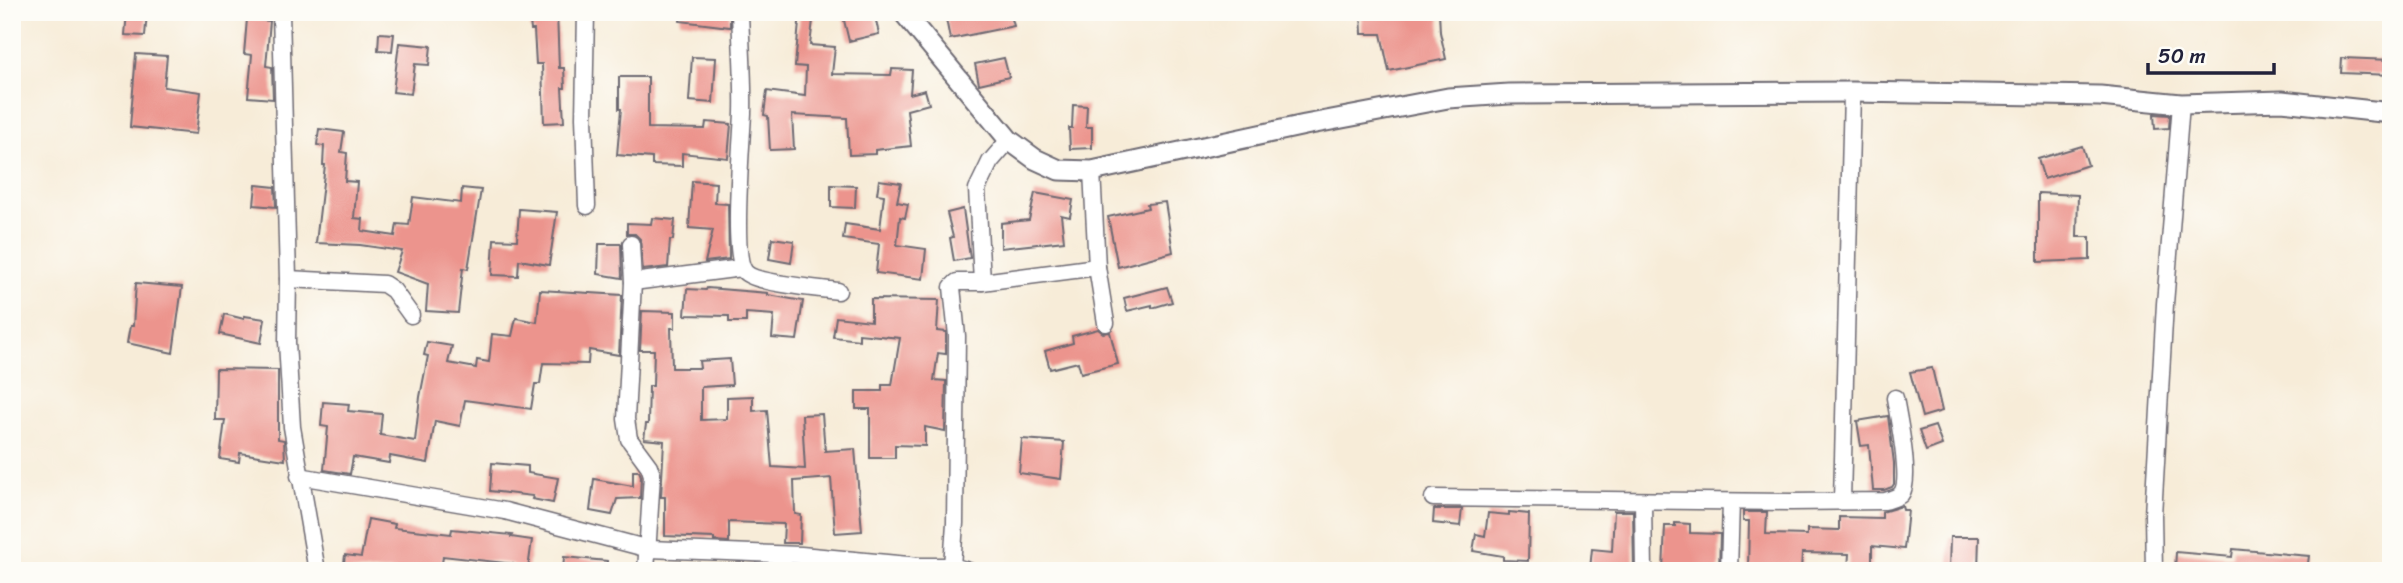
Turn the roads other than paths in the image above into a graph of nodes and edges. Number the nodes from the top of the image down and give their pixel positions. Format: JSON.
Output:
{"nodes":[{"id":1,"x":281,"y":12,"type":"edge"},
{"id":2,"x":586,"y":12,"type":"edge"},
{"id":3,"x":740,"y":12,"type":"edge"},
{"id":4,"x":903,"y":12,"type":"edge"},
{"id":5,"x":1852,"y":92,"type":"junction"},
{"id":6,"x":2181,"y":104,"type":"junction"},
{"id":7,"x":2391,"y":113,"type":"edge"},
{"id":8,"x":1009,"y":140,"type":"junction"},
{"id":9,"x":1092,"y":172,"type":"junction"},
{"id":10,"x":587,"y":206,"type":"dead end"},
{"id":11,"x":631,"y":244,"type":"dead end"},
{"id":12,"x":1097,"y":267,"type":"junction"},
{"id":13,"x":742,"y":268,"type":"junction"},
{"id":14,"x":288,"y":279,"type":"junction"},
{"id":15,"x":633,"y":282,"type":"junction"},
{"id":16,"x":982,"y":282,"type":"junction"},
{"id":17,"x":838,"y":291,"type":"dead end"},
{"id":18,"x":411,"y":315,"type":"dead end"},
{"id":19,"x":1106,"y":323,"type":"dead end"},
{"id":20,"x":1895,"y":398,"type":"dead end"},
{"id":21,"x":299,"y":476,"type":"junction"},
{"id":22,"x":1433,"y":498,"type":"dead end"},
{"id":23,"x":1643,"y":501,"type":"junction"},
{"id":24,"x":1842,"y":501,"type":"junction"},
{"id":25,"x":1731,"y":502,"type":"junction"},
{"id":26,"x":649,"y":549,"type":"junction"},
{"id":27,"x":952,"y":566,"type":"junction"},
{"id":28,"x":899,"y":567,"type":"edge"},
{"id":29,"x":317,"y":571,"type":"edge"},
{"id":30,"x":646,"y":571,"type":"edge"},
{"id":31,"x":969,"y":571,"type":"edge"},
{"id":32,"x":1644,"y":571,"type":"edge"},
{"id":33,"x":1729,"y":571,"type":"edge"},
{"id":34,"x":2154,"y":571,"type":"edge"}],
"edges":[{"from":1,"to":14,"type":"street"},
{"from":2,"to":10,"type":"street"},
{"from":3,"to":13,"type":"street"},
{"from":4,"to":8,"type":"street"},
{"from":5,"to":6,"type":"street"},
{"from":5,"to":9,"type":"street"},
{"from":5,"to":24,"type":"street"},
{"from":6,"to":7,"type":"street"},
{"from":6,"to":34,"type":"street"},
{"from":8,"to":9,"type":"street"},
{"from":8,"to":16,"type":"street"},
{"from":9,"to":12,"type":"street"},
{"from":11,"to":15,"type":"street"},
{"from":12,"to":16,"type":"street"},
{"from":12,"to":19,"type":"street"},
{"from":13,"to":15,"type":"street"},
{"from":13,"to":17,"type":"street"},
{"from":14,"to":18,"type":"street"},
{"from":14,"to":21,"type":"street"},
{"from":15,"to":26,"type":"street"},
{"from":16,"to":27,"type":"street"},
{"from":20,"to":24,"type":"street"},
{"from":21,"to":26,"type":"street"},
{"from":21,"to":29,"type":"street"},
{"from":22,"to":23,"type":"street"},
{"from":23,"to":25,"type":"street"},
{"from":23,"to":32,"type":"street"},
{"from":24,"to":25,"type":"street"},
{"from":25,"to":33,"type":"street"},
{"from":26,"to":28,"type":"street"},
{"from":26,"to":30,"type":"street"},
{"from":27,"to":28,"type":"street"},
{"from":27,"to":31,"type":"street"}]}
